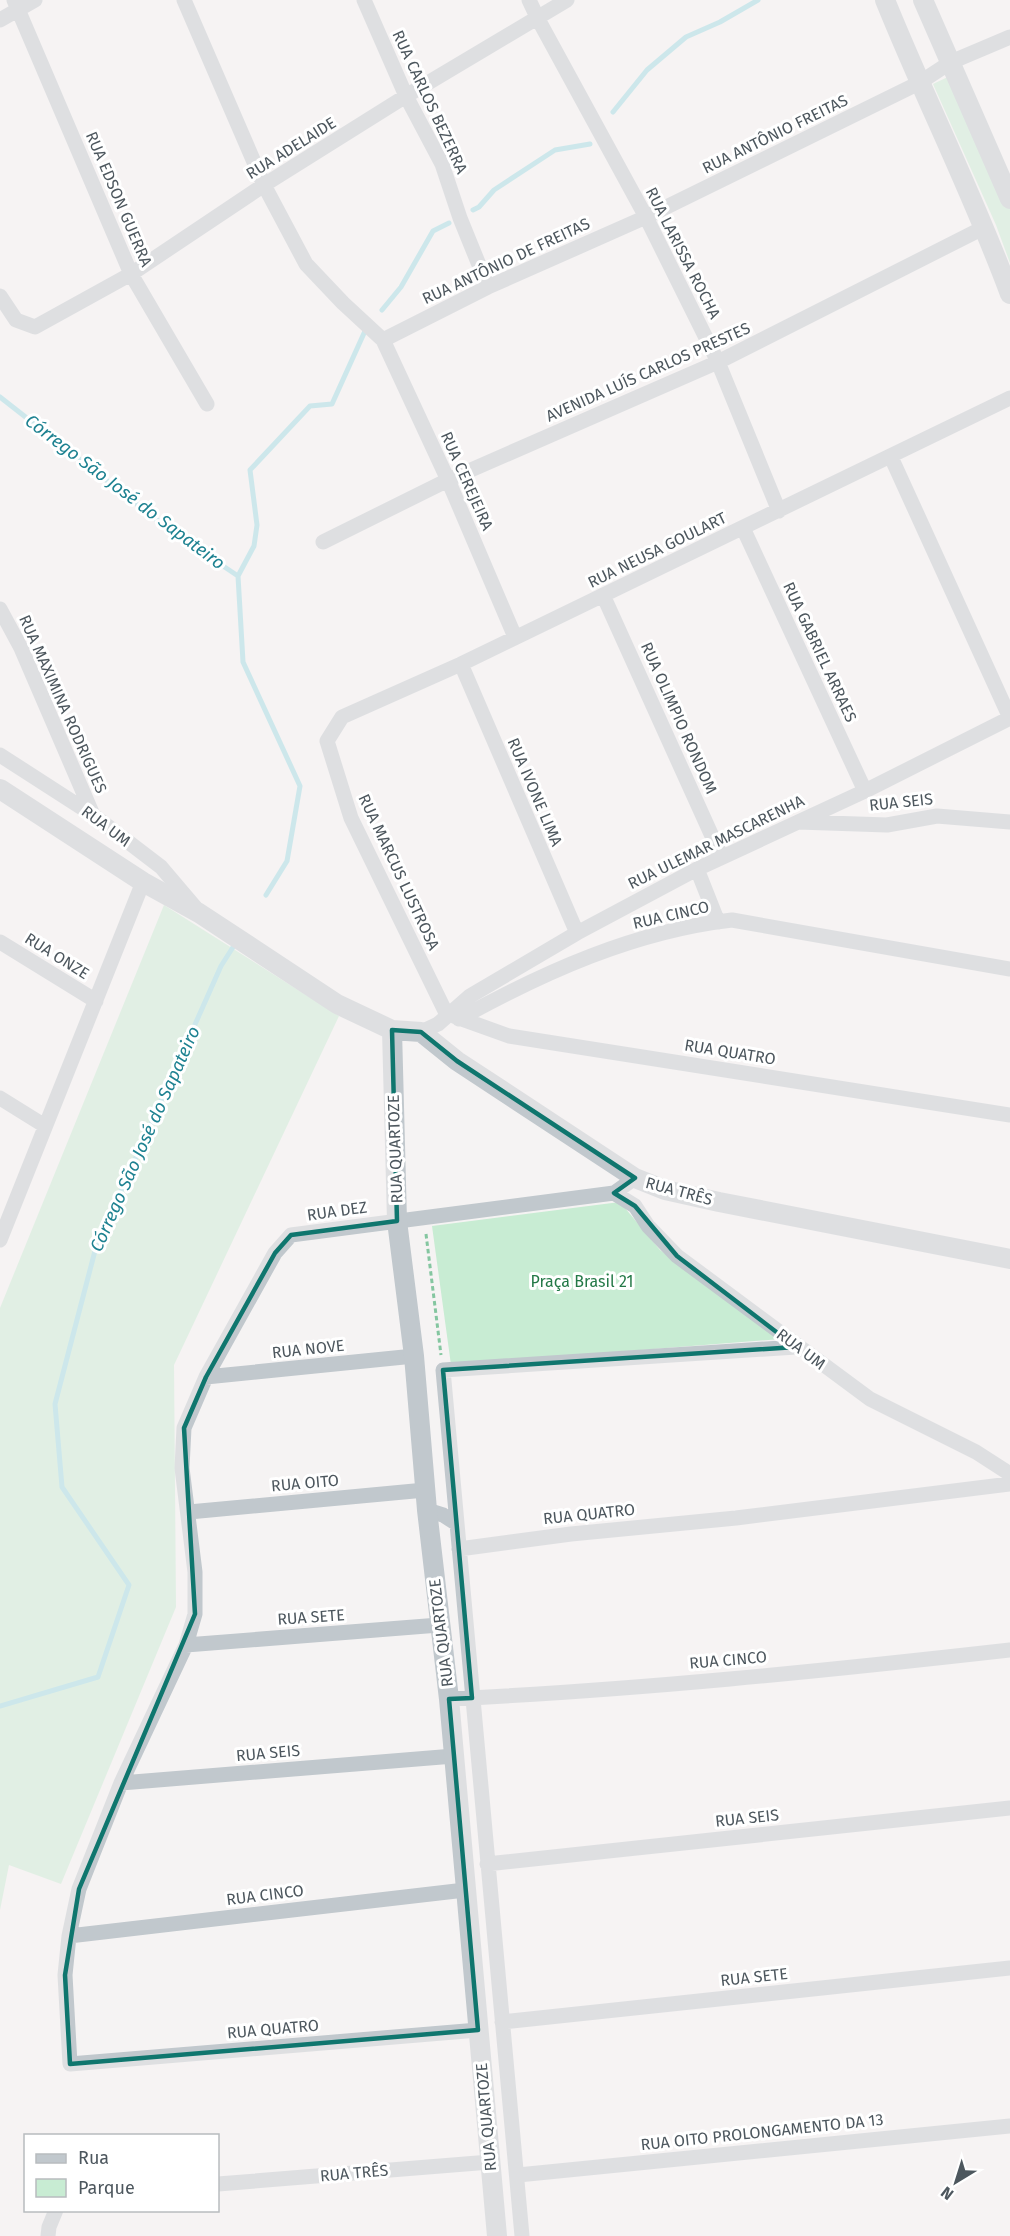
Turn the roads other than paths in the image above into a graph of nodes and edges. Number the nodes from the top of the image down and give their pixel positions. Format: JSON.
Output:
{"nodes":[{"id":1,"x":35,"y":0,"type":"edge"},
{"id":2,"x":184,"y":0,"type":"edge"},
{"id":3,"x":363,"y":0,"type":"edge"},
{"id":4,"x":529,"y":0,"type":"edge"},
{"id":5,"x":567,"y":0,"type":"edge"},
{"id":6,"x":885,"y":0,"type":"edge"},
{"id":7,"x":923,"y":0,"type":"edge"},
{"id":8,"x":16,"y":5,"type":"edge"},
{"id":9,"x":537,"y":19,"type":"junction"},
{"id":10,"x":0,"y":20,"type":"edge"},
{"id":11,"x":1010,"y":36,"type":"edge"},
{"id":12,"x":951,"y":62,"type":"junction"},
{"id":13,"x":919,"y":83,"type":"junction"},
{"id":14,"x":406,"y":96,"type":"junction"},
{"id":15,"x":264,"y":185,"type":"junction"},
{"id":16,"x":1010,"y":199,"type":"edge"},
{"id":17,"x":646,"y":217,"type":"junction"},
{"id":18,"x":986,"y":227,"type":"junction"},
{"id":19,"x":131,"y":274,"type":"junction"},
{"id":20,"x":488,"y":287,"type":"junction"},
{"id":21,"x":1010,"y":294,"type":"edge"},
{"id":22,"x":0,"y":296,"type":"edge"},
{"id":23,"x":383,"y":340,"type":"junction"},
{"id":24,"x":718,"y":362,"type":"junction"},
{"id":25,"x":1010,"y":398,"type":"edge"},
{"id":26,"x":207,"y":404,"type":"dead end"},
{"id":27,"x":891,"y":457,"type":"junction"},
{"id":28,"x":448,"y":480,"type":"junction"},
{"id":29,"x":778,"y":511,"type":"junction"},
{"id":30,"x":743,"y":528,"type":"junction"},
{"id":31,"x":323,"y":542,"type":"dead end"},
{"id":32,"x":603,"y":595,"type":"junction"},
{"id":33,"x":0,"y":609,"type":"edge"},
{"id":34,"x":515,"y":638,"type":"junction"},
{"id":35,"x":461,"y":664,"type":"junction"},
{"id":36,"x":1010,"y":718,"type":"edge"},
{"id":37,"x":327,"y":741,"type":"joint"},
{"id":38,"x":0,"y":755,"type":"edge"},
{"id":39,"x":0,"y":789,"type":"edge"},
{"id":40,"x":864,"y":791,"type":"junction"},
{"id":41,"x":93,"y":815,"type":"junction"},
{"id":42,"x":796,"y":822,"type":"junction"},
{"id":43,"x":1010,"y":822,"type":"edge"},
{"id":44,"x":721,"y":856,"type":"junction"},
{"id":45,"x":697,"y":869,"type":"junction"},
{"id":46,"x":143,"y":882,"type":"junction"},
{"id":47,"x":199,"y":913,"type":"junction"},
{"id":48,"x":718,"y":922,"type":"junction"},
{"id":49,"x":577,"y":933,"type":"junction"},
{"id":50,"x":0,"y":942,"type":"edge"},
{"id":51,"x":1010,"y":969,"type":"edge"},
{"id":52,"x":96,"y":1001,"type":"junction"},
{"id":53,"x":453,"y":1017,"type":"junction"},
{"id":54,"x":392,"y":1030,"type":"junction"},
{"id":55,"x":421,"y":1032,"type":"junction"},
{"id":56,"x":0,"y":1098,"type":"edge"},
{"id":57,"x":1010,"y":1115,"type":"edge"},
{"id":58,"x":45,"y":1126,"type":"junction"},
{"id":59,"x":635,"y":1178,"type":"junction"},
{"id":60,"x":614,"y":1193,"type":"junction"},
{"id":61,"x":397,"y":1221,"type":"junction"},
{"id":62,"x":0,"y":1240,"type":"edge"},
{"id":63,"x":1010,"y":1260,"type":"edge"},
{"id":64,"x":796,"y":1347,"type":"junction"},
{"id":65,"x":414,"y":1356,"type":"junction"},
{"id":66,"x":206,"y":1377,"type":"junction"},
{"id":67,"x":1010,"y":1474,"type":"edge"},
{"id":68,"x":1010,"y":1484,"type":"edge"},
{"id":69,"x":426,"y":1500,"type":"junction"},
{"id":70,"x":189,"y":1512,"type":"junction"},
{"id":71,"x":457,"y":1524,"type":"junction"},
{"id":72,"x":459,"y":1549,"type":"junction"},
{"id":73,"x":463,"y":1589,"type":"junction"},
{"id":74,"x":436,"y":1593,"type":"junction"},
{"id":75,"x":439,"y":1625,"type":"junction"},
{"id":76,"x":186,"y":1645,"type":"junction"},
{"id":77,"x":1010,"y":1650,"type":"edge"},
{"id":78,"x":472,"y":1698,"type":"junction"},
{"id":79,"x":449,"y":1699,"type":"junction"},
{"id":80,"x":454,"y":1756,"type":"junction"},
{"id":81,"x":121,"y":1783,"type":"junction"},
{"id":82,"x":1010,"y":1808,"type":"edge"},
{"id":83,"x":488,"y":1864,"type":"junction"},
{"id":84,"x":465,"y":1890,"type":"junction"},
{"id":85,"x":69,"y":1936,"type":"junction"},
{"id":86,"x":1010,"y":1968,"type":"edge"},
{"id":87,"x":502,"y":2022,"type":"junction"},
{"id":88,"x":478,"y":2030,"type":"junction"},
{"id":89,"x":1010,"y":2126,"type":"edge"},
{"id":90,"x":490,"y":2162,"type":"junction"},
{"id":91,"x":518,"y":2175,"type":"junction"},
{"id":92,"x":219,"y":2184,"type":"edge"},
{"id":93,"x":56,"y":2212,"type":"edge"},
{"id":94,"x":48,"y":2236,"type":"edge"},
{"id":95,"x":496,"y":2236,"type":"edge"},
{"id":96,"x":522,"y":2236,"type":"edge"}],
"edges":[{"from":1,"to":8,"type":"street"},
{"from":2,"to":15,"type":"street"},
{"from":3,"to":14,"type":"street","name":"RUA CARLOS BEZERRA"},
{"from":4,"to":9,"type":"street","name":"RUA LARISSA ROCHA"},
{"from":5,"to":9,"type":"street","name":"RUA ADELAIDE"},
{"from":6,"to":13,"type":"street"},
{"from":7,"to":12,"type":"street"},
{"from":8,"to":10,"type":"street"},
{"from":8,"to":19,"type":"street","name":"RUA EDSON GUERRA"},
{"from":9,"to":14,"type":"street","name":"RUA ADELAIDE"},
{"from":9,"to":17,"type":"street","name":"RUA LARISSA ROCHA"},
{"from":11,"to":12,"type":"street"},
{"from":12,"to":13,"type":"street"},
{"from":12,"to":16,"type":"street"},
{"from":13,"to":17,"type":"street","name":"RUA ANTÔNIO FREITAS"},
{"from":13,"to":18,"type":"street"},
{"from":14,"to":15,"type":"street","name":"RUA ADELAIDE"},
{"from":14,"to":20,"type":"street","name":"RUA CARLOS BEZERRA"},
{"from":15,"to":19,"type":"street","name":"RUA ADELAIDE"},
{"from":15,"to":23,"type":"street"},
{"from":17,"to":20,"type":"street","name":"RUA ANTÔNIO DE FREITAS"},
{"from":17,"to":24,"type":"street","name":"RUA LARISSA ROCHA"},
{"from":18,"to":21,"type":"street"},
{"from":18,"to":24,"type":"street","name":"AVENIDA LUÍS CARLOS PRESTES"},
{"from":19,"to":22,"type":"street","name":"RUA ADELAIDE"},
{"from":19,"to":26,"type":"street","name":"RUA EDSON GUERRA"},
{"from":20,"to":23,"type":"street","name":"RUA ANTÔNIO DE FREITAS"},
{"from":23,"to":28,"type":"street","name":"RUA CEREJEIRA"},
{"from":24,"to":28,"type":"street","name":"AVENIDA LUÍS CARLOS PRESTES"},
{"from":24,"to":29,"type":"street","name":"RUA LARISSA ROCHA"},
{"from":25,"to":27,"type":"street","name":"RUA NEUSA GOULART"},
{"from":27,"to":29,"type":"street","name":"RUA NEUSA GOULART"},
{"from":27,"to":36,"type":"street"},
{"from":28,"to":31,"type":"street","name":"AVENIDA LUÍS CARLOS PRESTES"},
{"from":28,"to":34,"type":"street","name":"RUA CEREJEIRA"},
{"from":29,"to":30,"type":"street","name":"RUA NEUSA GOULART"},
{"from":30,"to":32,"type":"street","name":"RUA NEUSA GOULART"},
{"from":30,"to":40,"type":"street","name":"RUA GABRIEL ARRAES"},
{"from":32,"to":34,"type":"street","name":"RUA NEUSA GOULART"},
{"from":32,"to":44,"type":"street","name":"RUA OLIMPIO RONDOM"},
{"from":33,"to":41,"type":"street","name":"RUA MAXIMINA RODRIGUES"},
{"from":34,"to":35,"type":"street","name":"RUA NEUSA GOULART"},
{"from":35,"to":37,"type":"street","name":"RUA NEUSA GOULART"},
{"from":35,"to":49,"type":"street","name":"RUA IVONE LIMA"},
{"from":36,"to":40,"type":"street","name":"RUA ULEMAR MASCARENHA"},
{"from":37,"to":53,"type":"street","name":"RUA MARCUS LUSTROSA"},
{"from":38,"to":41,"type":"street","name":"RUA UM"},
{"from":39,"to":46,"type":"street","name":"RUA UM"},
{"from":40,"to":42,"type":"street","name":"RUA ULEMAR MASCARENHA"},
{"from":41,"to":47,"type":"street","name":"RUA UM"},
{"from":42,"to":43,"type":"street","name":"RUA SEIS"},
{"from":42,"to":44,"type":"street","name":"RUA ULEMAR MASCARENHA"},
{"from":44,"to":45,"type":"street","name":"RUA ULEMAR MASCARENHA"},
{"from":45,"to":48,"type":"street"},
{"from":45,"to":49,"type":"street","name":"RUA ULEMAR MASCARENHA"},
{"from":46,"to":47,"type":"street","name":"RUA UM"},
{"from":46,"to":52,"type":"street"},
{"from":47,"to":54,"type":"street","name":"RUA UM"},
{"from":48,"to":51,"type":"street","name":"RUA CINCO"},
{"from":48,"to":53,"type":"street","name":"RUA CINCO"},
{"from":49,"to":53,"type":"street","name":"RUA ULEMAR MASCARENHA"},
{"from":50,"to":52,"type":"street","name":"RUA ONZE"},
{"from":52,"to":58,"type":"street"},
{"from":53,"to":55,"type":"street"},
{"from":53,"to":57,"type":"street","name":"RUA QUATRO"},
{"from":54,"to":55,"type":"street","name":"RUA UM"},
{"from":54,"to":61,"type":"street","name":"RUA QUARTOZE"},
{"from":55,"to":59,"type":"street","name":"RUA TRÊS"},
{"from":56,"to":58,"type":"street"},
{"from":58,"to":62,"type":"street"},
{"from":59,"to":60,"type":"street"},
{"from":59,"to":63,"type":"street","name":"RUA TRÊS"},
{"from":60,"to":61,"type":"street","name":"RUA DEZ"},
{"from":60,"to":64,"type":"street","name":"RUA UM"},
{"from":61,"to":65,"type":"street","name":"RUA QUARTOZE"},
{"from":61,"to":66,"type":"street","name":"RUA DEZ"},
{"from":64,"to":67,"type":"street","name":"RUA UM"},
{"from":64,"to":71,"type":"street","name":"RUA QUARTOZE"},
{"from":65,"to":66,"type":"street","name":"RUA NOVE"},
{"from":65,"to":69,"type":"street","name":"RUA QUARTOZE"},
{"from":66,"to":70,"type":"street"},
{"from":68,"to":72,"type":"street","name":"RUA QUATRO"},
{"from":69,"to":70,"type":"street","name":"RUA OITO"},
{"from":69,"to":71,"type":"street"},
{"from":69,"to":74,"type":"street","name":"RUA QUARTOZE"},
{"from":70,"to":76,"type":"street"},
{"from":71,"to":72,"type":"street","name":"RUA QUARTOZE"},
{"from":72,"to":73,"type":"street","name":"RUA QUARTOZE"},
{"from":73,"to":74,"type":"street"},
{"from":73,"to":78,"type":"street","name":"RUA QUARTOZE"},
{"from":74,"to":75,"type":"street","name":"RUA QUARTOZE"},
{"from":75,"to":76,"type":"street","name":"RUA SETE"},
{"from":75,"to":79,"type":"street","name":"RUA QUARTOZE"},
{"from":76,"to":81,"type":"street"},
{"from":77,"to":78,"type":"street","name":"RUA CINCO"},
{"from":78,"to":79,"type":"street","name":"RUA CINCO"},
{"from":78,"to":83,"type":"street","name":"RUA QUARTOZE"},
{"from":79,"to":80,"type":"street","name":"RUA QUARTOZE"},
{"from":80,"to":81,"type":"street","name":"RUA SEIS"},
{"from":80,"to":84,"type":"street","name":"RUA QUARTOZE"},
{"from":81,"to":85,"type":"street"},
{"from":82,"to":83,"type":"street","name":"RUA SEIS"},
{"from":83,"to":87,"type":"street","name":"RUA QUARTOZE"},
{"from":84,"to":85,"type":"street","name":"RUA CINCO"},
{"from":84,"to":88,"type":"street","name":"RUA QUARTOZE"},
{"from":85,"to":88,"type":"street","name":"RUA QUATRO"},
{"from":86,"to":87,"type":"street","name":"RUA SETE"},
{"from":87,"to":91,"type":"street","name":"RUA QUARTOZE"},
{"from":88,"to":90,"type":"street","name":"RUA QUARTOZE"},
{"from":89,"to":91,"type":"street","name":"RUA OITO PROLONGAMENTO DA 13"},
{"from":90,"to":92,"type":"street","name":"RUA TRÊS"},
{"from":90,"to":95,"type":"street","name":"RUA QUARTOZE"},
{"from":91,"to":96,"type":"street","name":"RUA QUARTOZE"},
{"from":93,"to":94,"type":"street"}]}
